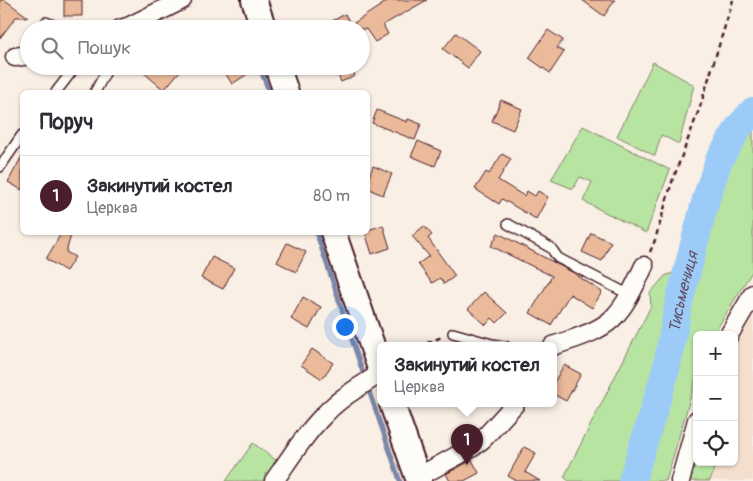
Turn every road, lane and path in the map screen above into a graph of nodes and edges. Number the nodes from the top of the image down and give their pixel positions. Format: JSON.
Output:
{"nodes":[{"id":1,"x":182,"y":0,"type":"edge"},
{"id":2,"x":254,"y":0,"type":"edge"},
{"id":3,"x":733,"y":0,"type":"edge"},
{"id":4,"x":143,"y":20,"type":"edge"},
{"id":5,"x":261,"y":20,"type":"edge"},
{"id":6,"x":69,"y":75,"type":"edge"},
{"id":7,"x":104,"y":75,"type":"edge"},
{"id":8,"x":280,"y":75,"type":"edge"},
{"id":9,"x":58,"y":90,"type":"edge"},
{"id":10,"x":96,"y":90,"type":"edge"},
{"id":11,"x":285,"y":90,"type":"edge"},
{"id":12,"x":20,"y":138,"type":"edge"},
{"id":13,"x":0,"y":167,"type":"edge"},
{"id":14,"x":508,"y":224,"type":"dead end"},
{"id":15,"x":334,"y":235,"type":"edge"},
{"id":16,"x":644,"y":266,"type":"joint"},
{"id":17,"x":753,"y":294,"type":"edge"},
{"id":18,"x":630,"y":295,"type":"junction"},
{"id":19,"x":731,"y":331,"type":"edge"},
{"id":20,"x":453,"y":333,"type":"joint"},
{"id":21,"x":429,"y":342,"type":"edge"},
{"id":22,"x":485,"y":342,"type":"edge"},
{"id":23,"x":557,"y":344,"type":"edge"},
{"id":24,"x":377,"y":360,"type":"edge"},
{"id":25,"x":377,"y":375,"type":"edge"},
{"id":26,"x":393,"y":407,"type":"edge"},
{"id":27,"x":512,"y":407,"type":"edge"},
{"id":28,"x":697,"y":421,"type":"edge"},
{"id":29,"x":418,"y":479,"type":"edge"},
{"id":30,"x":274,"y":481,"type":"edge"},
{"id":31,"x":680,"y":481,"type":"edge"}],
"edges":[{"from":1,"to":4,"type":"street"},
{"from":2,"to":5,"type":"street"},
{"from":3,"to":16,"type":"path"},
{"from":6,"to":9,"type":"lane"},
{"from":7,"to":10,"type":"lane"},
{"from":8,"to":11,"type":"street"},
{"from":12,"to":13,"type":"lane"},
{"from":14,"to":18,"type":"lane"},
{"from":15,"to":24,"type":"street"},
{"from":16,"to":18,"type":"street"},
{"from":17,"to":19,"type":"street"},
{"from":18,"to":23,"type":"street"},
{"from":20,"to":21,"type":"path"},
{"from":20,"to":22,"type":"lane"},
{"from":25,"to":30,"type":"street"},
{"from":26,"to":29,"type":"street"},
{"from":27,"to":29,"type":"street"},
{"from":28,"to":31,"type":"street"}]}
